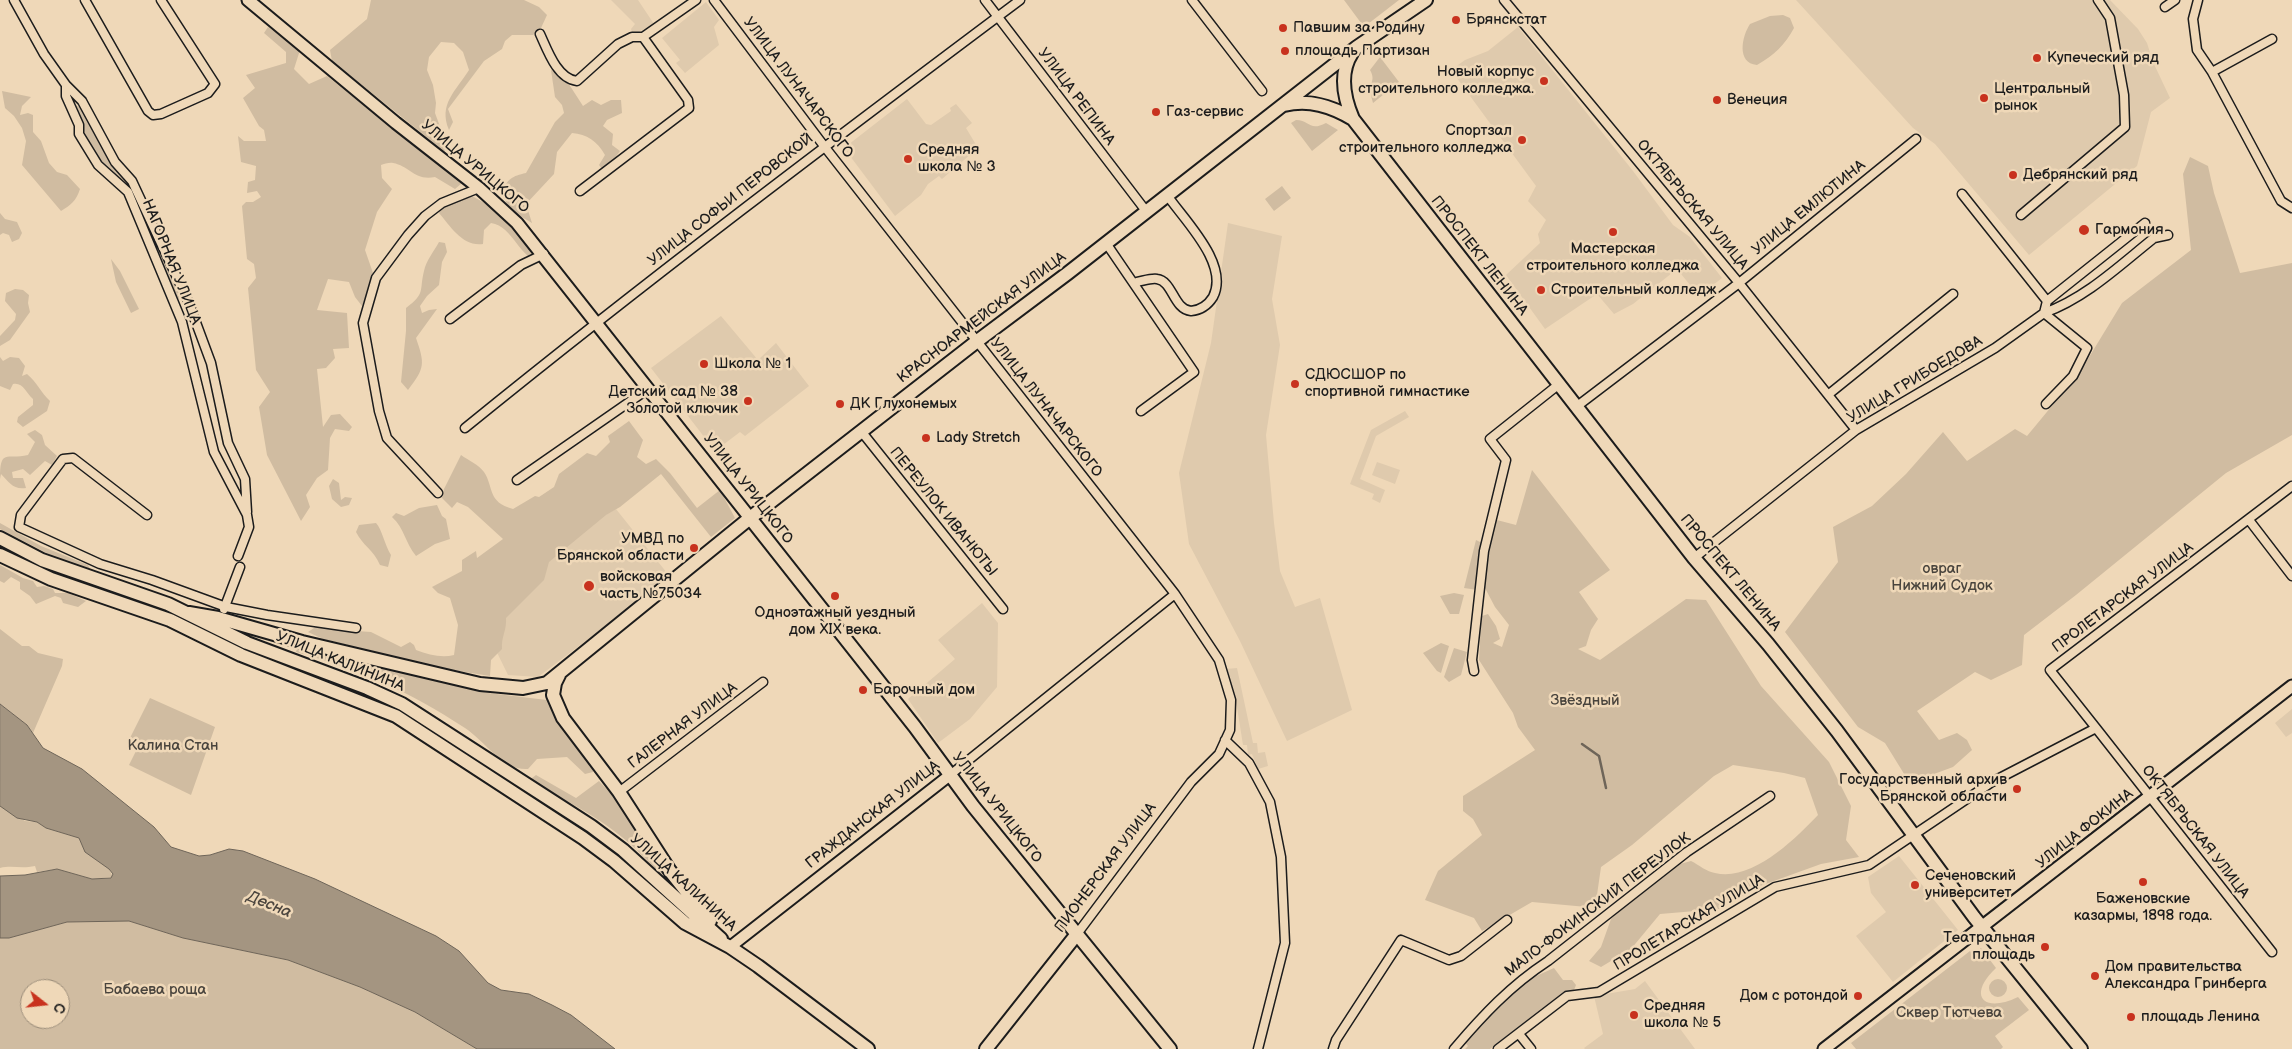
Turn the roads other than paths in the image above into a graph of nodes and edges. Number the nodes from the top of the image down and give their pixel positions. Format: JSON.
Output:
{"nodes":[{"id":1,"x":14,"y":0,"type":"edge"},
{"id":2,"x":85,"y":0,"type":"edge"},
{"id":3,"x":161,"y":0,"type":"edge"},
{"id":4,"x":248,"y":0,"type":"edge"},
{"id":5,"x":696,"y":0,"type":"edge"},
{"id":6,"x":714,"y":0,"type":"edge"},
{"id":7,"x":984,"y":0,"type":"edge"},
{"id":8,"x":1020,"y":0,"type":"edge"},
{"id":9,"x":1192,"y":0,"type":"edge"},
{"id":10,"x":1426,"y":0,"type":"edge"},
{"id":11,"x":1504,"y":0,"type":"edge"},
{"id":12,"x":2098,"y":0,"type":"edge"},
{"id":13,"x":2175,"y":0,"type":"edge"},
{"id":14,"x":2198,"y":0,"type":"edge"},
{"id":15,"x":2165,"y":8,"type":"dead end"},
{"id":16,"x":998,"y":17,"type":"junction"},
{"id":17,"x":540,"y":34,"type":"dead end"},
{"id":18,"x":643,"y":37,"type":"junction"},
{"id":19,"x":2272,"y":39,"type":"dead end"},
{"id":20,"x":1357,"y":47,"type":"junction"},
{"id":21,"x":2212,"y":72,"type":"junction"},
{"id":22,"x":66,"y":85,"type":"junction"},
{"id":23,"x":1262,"y":91,"type":"dead end"},
{"id":24,"x":1282,"y":106,"type":"junction"},
{"id":25,"x":1353,"y":119,"type":"junction"},
{"id":26,"x":1916,"y":139,"type":"dead end"},
{"id":27,"x":824,"y":146,"type":"junction"},
{"id":28,"x":479,"y":188,"type":"junction"},
{"id":29,"x":580,"y":191,"type":"dead end"},
{"id":30,"x":1962,"y":194,"type":"dead end"},
{"id":31,"x":1167,"y":195,"type":"junction"},
{"id":32,"x":2292,"y":208,"type":"edge"},
{"id":33,"x":1146,"y":211,"type":"junction"},
{"id":34,"x":2021,"y":215,"type":"dead end"},
{"id":35,"x":2144,"y":222,"type":"dead end"},
{"id":36,"x":2168,"y":234,"type":"dead end"},
{"id":37,"x":1106,"y":243,"type":"junction"},
{"id":38,"x":544,"y":254,"type":"junction"},
{"id":39,"x":1137,"y":282,"type":"dead end"},
{"id":40,"x":1739,"y":283,"type":"junction"},
{"id":41,"x":1953,"y":294,"type":"dead end"},
{"id":42,"x":2047,"y":301,"type":"junction"},
{"id":43,"x":2044,"y":312,"type":"junction"},
{"id":44,"x":450,"y":319,"type":"dead end"},
{"id":45,"x":596,"y":322,"type":"junction"},
{"id":46,"x":976,"y":342,"type":"junction"},
{"id":47,"x":1558,"y":385,"type":"junction"},
{"id":48,"x":648,"y":389,"type":"junction"},
{"id":49,"x":1829,"y":394,"type":"junction"},
{"id":50,"x":2046,"y":404,"type":"dead end"},
{"id":51,"x":1576,"y":407,"type":"junction"},
{"id":52,"x":1141,"y":411,"type":"dead end"},
{"id":53,"x":464,"y":428,"type":"dead end"},
{"id":54,"x":1856,"y":430,"type":"junction"},
{"id":55,"x":861,"y":432,"type":"junction"},
{"id":56,"x":518,"y":480,"type":"dead end"},
{"id":57,"x":2292,"y":486,"type":"edge"},
{"id":58,"x":438,"y":493,"type":"dead end"},
{"id":59,"x":147,"y":515,"type":"dead end"},
{"id":60,"x":247,"y":515,"type":"junction"},
{"id":61,"x":750,"y":518,"type":"junction"},
{"id":62,"x":2249,"y":520,"type":"junction"},
{"id":63,"x":0,"y":538,"type":"edge"},
{"id":64,"x":0,"y":555,"type":"edge"},
{"id":65,"x":238,"y":556,"type":"dead end"},
{"id":66,"x":1694,"y":558,"type":"junction"},
{"id":67,"x":240,"y":567,"type":"dead end"},
{"id":68,"x":2292,"y":576,"type":"edge"},
{"id":69,"x":1174,"y":594,"type":"junction"},
{"id":70,"x":226,"y":607,"type":"junction"},
{"id":71,"x":1003,"y":609,"type":"dead end"},
{"id":72,"x":189,"y":614,"type":"junction"},
{"id":73,"x":218,"y":618,"type":"junction"},
{"id":74,"x":356,"y":628,"type":"dead end"},
{"id":75,"x":564,"y":669,"type":"junction"},
{"id":76,"x":1474,"y":671,"type":"dead end"},
{"id":77,"x":763,"y":682,"type":"dead end"},
{"id":78,"x":2292,"y":686,"type":"edge"},
{"id":79,"x":1231,"y":700,"type":"joint"},
{"id":80,"x":2096,"y":728,"type":"junction"},
{"id":81,"x":1225,"y":740,"type":"junction"},
{"id":82,"x":950,"y":775,"type":"junction"},
{"id":83,"x":619,"y":792,"type":"junction"},
{"id":84,"x":1770,"y":796,"type":"dead end"},
{"id":85,"x":2150,"y":797,"type":"junction"},
{"id":86,"x":1914,"y":835,"type":"junction"},
{"id":87,"x":1507,"y":920,"type":"dead end"},
{"id":88,"x":1983,"y":928,"type":"junction"},
{"id":89,"x":1077,"y":934,"type":"junction"},
{"id":90,"x":730,"y":947,"type":"junction"},
{"id":91,"x":2272,"y":952,"type":"dead end"},
{"id":92,"x":1519,"y":1034,"type":"junction"},
{"id":93,"x":868,"y":1049,"type":"edge"},
{"id":94,"x":986,"y":1049,"type":"edge"},
{"id":95,"x":1170,"y":1049,"type":"edge"},
{"id":96,"x":1258,"y":1049,"type":"edge"},
{"id":97,"x":1333,"y":1049,"type":"edge"},
{"id":98,"x":1454,"y":1049,"type":"edge"},
{"id":99,"x":1498,"y":1049,"type":"edge"},
{"id":100,"x":1531,"y":1049,"type":"edge"},
{"id":101,"x":1824,"y":1049,"type":"edge"},
{"id":102,"x":2082,"y":1049,"type":"edge"}],
"edges":[{"from":1,"to":22,"type":"street","name":"НАГОРНАЯ УЛИЦА"},
{"from":2,"to":3,"type":"street"},
{"from":4,"to":28,"type":"main road","name":"УЛИЦА УРИЦКОГО"},
{"from":5,"to":18,"type":"street"},
{"from":6,"to":27,"type":"street","name":"УЛИЦА ЛУНАЧАРСКОГО"},
{"from":7,"to":16,"type":"street","name":"УЛИЦА РЕПИНА"},
{"from":8,"to":16,"type":"street","name":"УЛИЦА СОФЬИ ПЕРОВСКОЙ"},
{"from":9,"to":23,"type":"street"},
{"from":10,"to":20,"type":"main road","name":"КРАСНОАРМЕЙСКАЯ УЛИЦА"},
{"from":11,"to":40,"type":"street","name":"ОКТЯБРЬСКАЯ УЛИЦА"},
{"from":12,"to":34,"type":"street"},
{"from":13,"to":15,"type":"street"},
{"from":14,"to":21,"type":"street"},
{"from":16,"to":27,"type":"street","name":"УЛИЦА СОФЬИ ПЕРОВСКОЙ"},
{"from":16,"to":33,"type":"street","name":"УЛИЦА РЕПИНА"},
{"from":17,"to":18,"type":"street"},
{"from":18,"to":29,"type":"street"},
{"from":19,"to":21,"type":"street"},
{"from":20,"to":24,"type":"main road","name":"КРАСНОАРМЕЙСКАЯ УЛИЦА"},
{"from":20,"to":25,"type":"main road"},
{"from":21,"to":32,"type":"street"},
{"from":22,"to":60,"type":"street"},
{"from":22,"to":60,"type":"street","name":"НАГОРНАЯ УЛИЦА"},
{"from":24,"to":25,"type":"main road"},
{"from":24,"to":31,"type":"main road","name":"КРАСНОАРМЕЙСКАЯ УЛИЦА"},
{"from":25,"to":47,"type":"main road","name":"ПРОСПЕКТ ЛЕНИНА"},
{"from":26,"to":40,"type":"street","name":"УЛИЦА ЕМЛЮТИНА"},
{"from":27,"to":45,"type":"street","name":"УЛИЦА СОФЬИ ПЕРОВСКОЙ"},
{"from":27,"to":46,"type":"street","name":"УЛИЦА ЛУНАЧАРСКОГО"},
{"from":28,"to":38,"type":"main road","name":"УЛИЦА УРИЦКОГО"},
{"from":28,"to":58,"type":"street"},
{"from":30,"to":42,"type":"street"},
{"from":31,"to":33,"type":"main road","name":"КРАСНОАРМЕЙСКАЯ УЛИЦА"},
{"from":31,"to":39,"type":"street"},
{"from":33,"to":37,"type":"main road","name":"КРАСНОАРМЕЙСКАЯ УЛИЦА"},
{"from":35,"to":42,"type":"street"},
{"from":36,"to":43,"type":"street","name":"УЛИЦА ГРИБОЕДОВА"},
{"from":37,"to":46,"type":"main road","name":"КРАСНОАРМЕЙСКАЯ УЛИЦА"},
{"from":37,"to":52,"type":"street"},
{"from":38,"to":44,"type":"street"},
{"from":38,"to":45,"type":"main road","name":"УЛИЦА УРИЦКОГО"},
{"from":40,"to":49,"type":"street","name":"ОКТЯБРЬСКАЯ УЛИЦА"},
{"from":40,"to":51,"type":"street","name":"УЛИЦА ЕМЛЮТИНА"},
{"from":41,"to":49,"type":"street"},
{"from":42,"to":43,"type":"street"},
{"from":43,"to":50,"type":"street"},
{"from":43,"to":54,"type":"street","name":"УЛИЦА ГРИБОЕДОВА"},
{"from":45,"to":48,"type":"main road","name":"УЛИЦА УРИЦКОГО"},
{"from":45,"to":53,"type":"street","name":"УЛИЦА СОФЬИ ПЕРОВСКОЙ"},
{"from":46,"to":55,"type":"main road","name":"КРАСНОАРМЕЙСКАЯ УЛИЦА"},
{"from":46,"to":69,"type":"street","name":"УЛИЦА ЛУНАЧАРСКОГО"},
{"from":47,"to":51,"type":"main road","name":"ПРОСПЕКТ ЛЕНИНА"},
{"from":47,"to":76,"type":"street"},
{"from":48,"to":56,"type":"street"},
{"from":48,"to":61,"type":"main road","name":"УЛИЦА УРИЦКОГО"},
{"from":49,"to":54,"type":"street","name":"ОКТЯБРЬСКАЯ УЛИЦА"},
{"from":51,"to":66,"type":"main road","name":"ПРОСПЕКТ ЛЕНИНА"},
{"from":54,"to":66,"type":"street","name":"УЛИЦА ГРИБОЕДОВА"},
{"from":55,"to":61,"type":"main road","name":"КРАСНОАРМЕЙСКАЯ УЛИЦА"},
{"from":55,"to":71,"type":"street","name":"ПЕРЕУЛОК ИВАНЮТЫ"},
{"from":57,"to":62,"type":"street","name":"ПРОЛЕТАРСКАЯ УЛИЦА"},
{"from":59,"to":70,"type":"street"},
{"from":60,"to":65,"type":"street"},
{"from":61,"to":75,"type":"main road","name":"КРАСНОАРМЕЙСКАЯ УЛИЦА"},
{"from":61,"to":82,"type":"main road","name":"УЛИЦА УРИЦКОГО"},
{"from":62,"to":68,"type":"street"},
{"from":62,"to":80,"type":"street","name":"ПРОЛЕТАРСКАЯ УЛИЦА"},
{"from":63,"to":72,"type":"main road","name":"УЛИЦА КАЛИНИНА"},
{"from":64,"to":90,"type":"main road","name":"УЛИЦА КАЛИНИНА"},
{"from":66,"to":86,"type":"main road","name":"ПРОСПЕКТ ЛЕНИНА"},
{"from":67,"to":70,"type":"street"},
{"from":69,"to":79,"type":"street","name":"УЛИЦА ЛУНАЧАРСКОГО"},
{"from":69,"to":82,"type":"street","name":"ГРАЖДАНСКАЯ УЛИЦА"},
{"from":70,"to":73,"type":"street"},
{"from":70,"to":74,"type":"street"},
{"from":72,"to":73,"type":"main road","name":"КРАСНОАРМЕЙСКАЯ УЛИЦА"},
{"from":72,"to":90,"type":"main road","name":"УЛИЦА КАЛИНИНА"},
{"from":73,"to":75,"type":"main road","name":"КРАСНОАРМЕЙСКАЯ УЛИЦА"},
{"from":75,"to":83,"type":"main road"},
{"from":77,"to":83,"type":"street","name":"ГАЛЕРНАЯ УЛИЦА"},
{"from":78,"to":85,"type":"main road","name":"УЛИЦА ФОКИНА"},
{"from":79,"to":81,"type":"street","name":"ПИОНЕРСКАЯ УЛИЦА"},
{"from":80,"to":85,"type":"street","name":"ОКТЯБРЬСКАЯ УЛИЦА"},
{"from":80,"to":86,"type":"street","name":"ПРОЛЕТАРСКАЯ УЛИЦА"},
{"from":81,"to":89,"type":"street","name":"ПИОНЕРСКАЯ УЛИЦА"},
{"from":81,"to":96,"type":"street"},
{"from":82,"to":89,"type":"main road","name":"УЛИЦА УРИЦКОГО"},
{"from":82,"to":90,"type":"street","name":"ГРАЖДАНСКАЯ УЛИЦА"},
{"from":83,"to":90,"type":"main road"},
{"from":84,"to":98,"type":"street","name":"МАЛО-ФОКИНСКИЙ ПЕРЕУЛОК"},
{"from":85,"to":88,"type":"main road","name":"УЛИЦА ФОКИНА"},
{"from":85,"to":91,"type":"street","name":"ОКТЯБРЬСКАЯ УЛИЦА"},
{"from":86,"to":88,"type":"main road","name":"ПРОСПЕКТ ЛЕНИНА"},
{"from":86,"to":92,"type":"street","name":"ПРОЛЕТАРСКАЯ УЛИЦА"},
{"from":87,"to":97,"type":"street"},
{"from":88,"to":101,"type":"main road","name":"УЛИЦА ФОКИНА"},
{"from":88,"to":102,"type":"main road","name":"ПРОСПЕКТ ЛЕНИНА"},
{"from":89,"to":94,"type":"main road","name":"ПИОНЕРСКАЯ УЛИЦА"},
{"from":89,"to":95,"type":"main road","name":"УЛИЦА УРИЦКОГО"},
{"from":90,"to":93,"type":"main road","name":"УЛИЦА КАЛИНИНА"},
{"from":92,"to":99,"type":"street","name":"ПРОЛЕТАРСКАЯ УЛИЦА"},
{"from":92,"to":100,"type":"street"}]}
